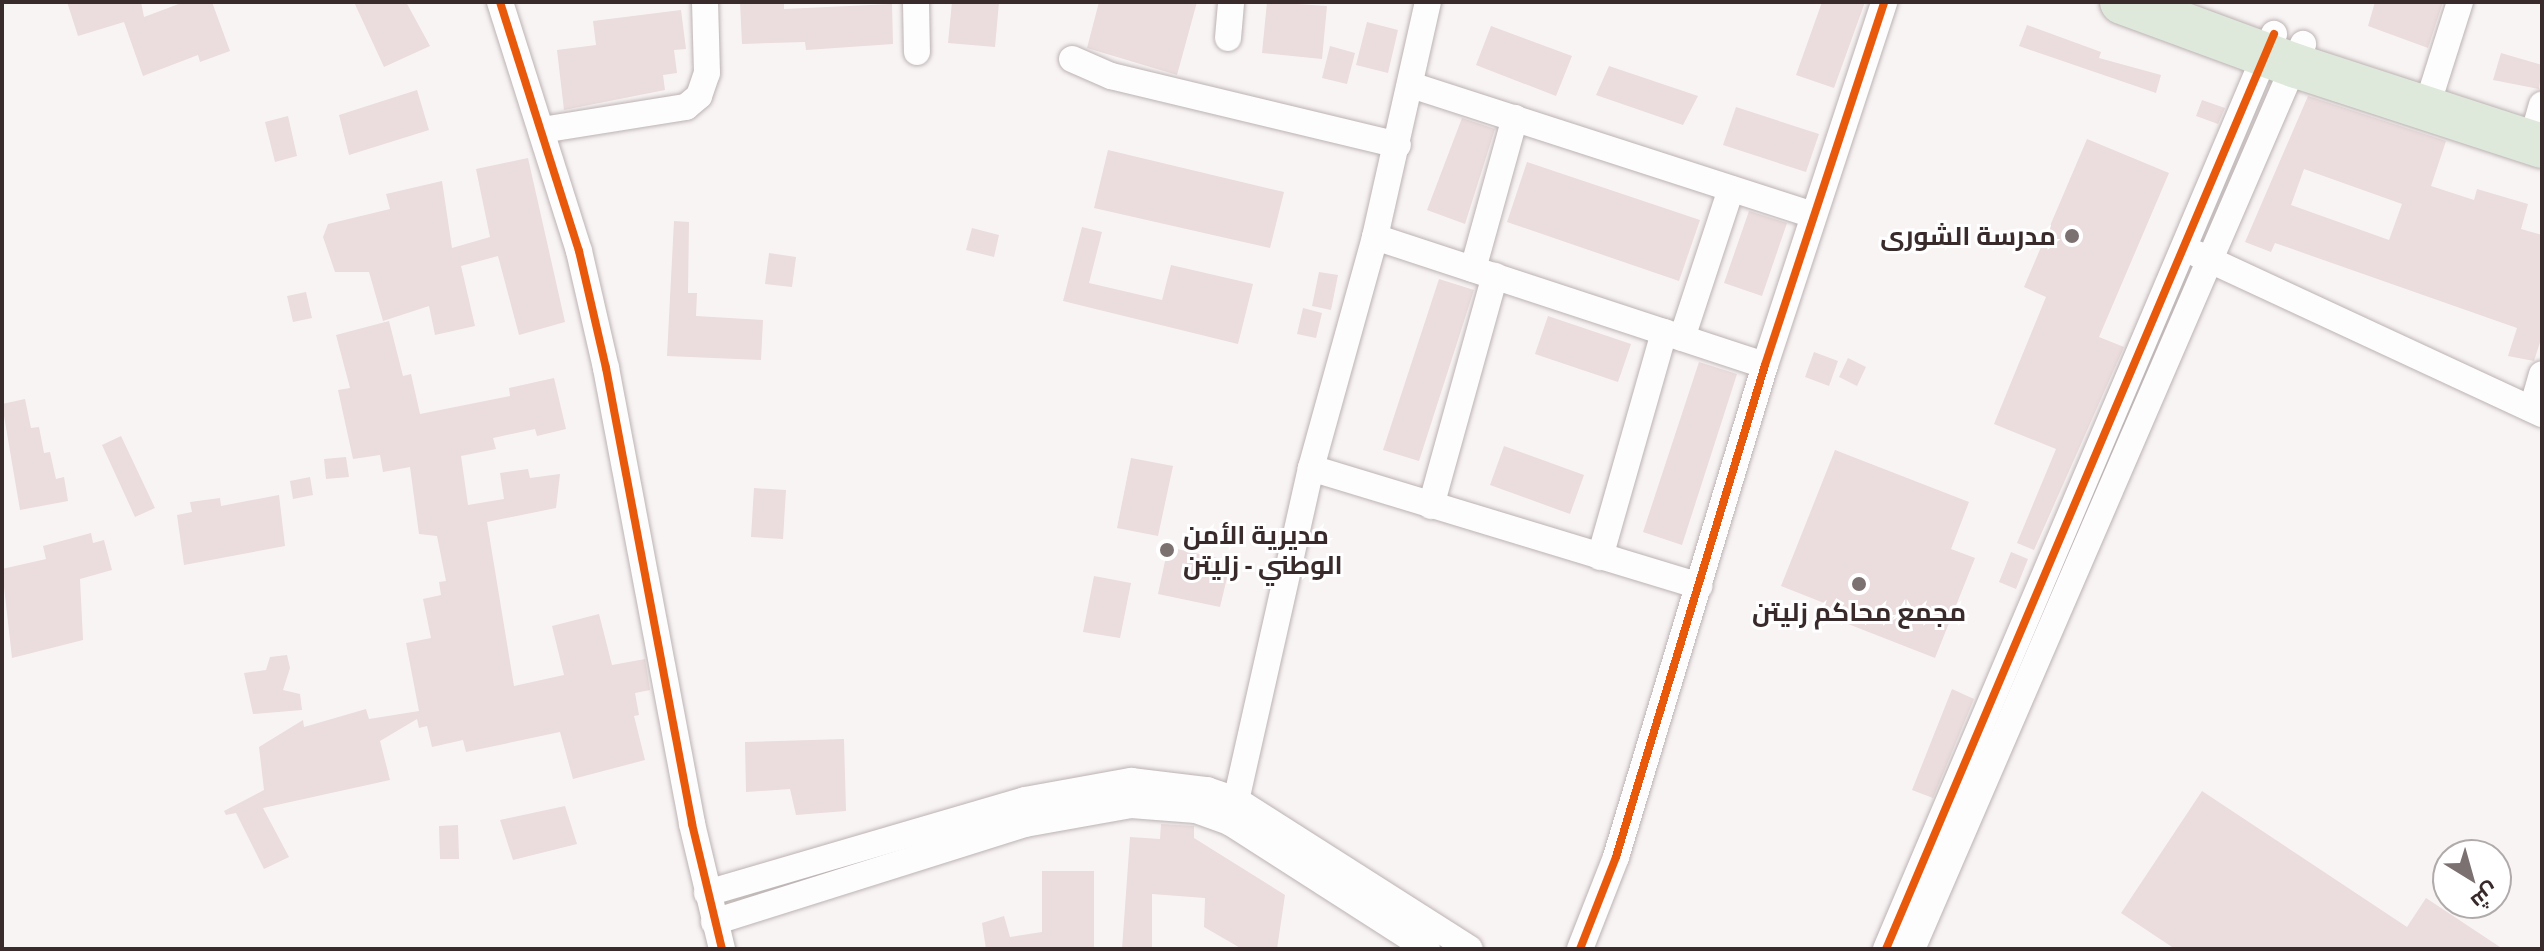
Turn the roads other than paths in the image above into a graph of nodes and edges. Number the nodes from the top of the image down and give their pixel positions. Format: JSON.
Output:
{"nodes":[{"id":1,"x":500,"y":2,"type":"edge"},
{"id":2,"x":705,"y":2,"type":"edge"},
{"id":3,"x":916,"y":2,"type":"edge"},
{"id":4,"x":1231,"y":2,"type":"edge"},
{"id":5,"x":1428,"y":2,"type":"edge"},
{"id":6,"x":1884,"y":2,"type":"edge"},
{"id":7,"x":2122,"y":2,"type":"edge"},
{"id":8,"x":2179,"y":2,"type":"edge"},
{"id":9,"x":2460,"y":2,"type":"edge"},
{"id":10,"x":1228,"y":38,"type":"dead end"},
{"id":11,"x":2285,"y":50,"type":"junction"},
{"id":12,"x":917,"y":52,"type":"dead end"},
{"id":13,"x":1072,"y":59,"type":"dead end"},
{"id":14,"x":1411,"y":85,"type":"junction"},
{"id":15,"x":2433,"y":87,"type":"junction"},
{"id":16,"x":1515,"y":118,"type":"junction"},
{"id":17,"x":2541,"y":124,"type":"edge"},
{"id":18,"x":542,"y":130,"type":"junction"},
{"id":19,"x":1398,"y":145,"type":"junction"},
{"id":20,"x":1731,"y":189,"type":"junction"},
{"id":21,"x":1814,"y":215,"type":"junction"},
{"id":22,"x":1375,"y":237,"type":"junction"},
{"id":23,"x":2188,"y":249,"type":"junction"},
{"id":24,"x":2212,"y":262,"type":"junction"},
{"id":25,"x":1484,"y":272,"type":"junction"},
{"id":26,"x":1673,"y":335,"type":"junction"},
{"id":27,"x":1765,"y":365,"type":"junction"},
{"id":28,"x":2542,"y":374,"type":"edge"},
{"id":29,"x":2537,"y":412,"type":"edge"},
{"id":30,"x":1311,"y":468,"type":"junction"},
{"id":31,"x":1431,"y":506,"type":"junction"},
{"id":32,"x":1600,"y":557,"type":"junction"},
{"id":33,"x":1699,"y":586,"type":"junction"},
{"id":34,"x":1963,"y":799,"type":"junction"},
{"id":35,"x":1233,"y":812,"type":"junction"},
{"id":36,"x":707,"y":893,"type":"junction"},
{"id":37,"x":714,"y":922,"type":"junction"},
{"id":38,"x":722,"y":949,"type":"edge"},
{"id":39,"x":1427,"y":949,"type":"edge"},
{"id":40,"x":1470,"y":949,"type":"edge"},
{"id":41,"x":1580,"y":949,"type":"edge"},
{"id":42,"x":1886,"y":949,"type":"edge"},
{"id":43,"x":1912,"y":949,"type":"edge"}],
"edges":[{"from":1,"to":18,"type":"street"},
{"from":2,"to":18,"type":"street"},
{"from":3,"to":12,"type":"street"},
{"from":4,"to":10,"type":"street"},
{"from":5,"to":14,"type":"street"},
{"from":6,"to":21,"type":"street"},
{"from":7,"to":11,"type":"highway"},
{"from":8,"to":11,"type":"highway"},
{"from":9,"to":15,"type":"street"},
{"from":11,"to":15,"type":"highway"},
{"from":11,"to":17,"type":"highway"},
{"from":11,"to":23,"type":"street"},
{"from":11,"to":24,"type":"street"},
{"from":13,"to":19,"type":"street"},
{"from":14,"to":16,"type":"street"},
{"from":14,"to":19,"type":"street"},
{"from":15,"to":17,"type":"highway"},
{"from":16,"to":20,"type":"street"},
{"from":16,"to":25,"type":"street"},
{"from":18,"to":36,"type":"street"},
{"from":19,"to":22,"type":"street"},
{"from":20,"to":21,"type":"street"},
{"from":20,"to":26,"type":"street"},
{"from":21,"to":27,"type":"street"},
{"from":22,"to":25,"type":"street"},
{"from":22,"to":30,"type":"street"},
{"from":23,"to":24,"type":"street"},
{"from":23,"to":34,"type":"street"},
{"from":24,"to":29,"type":"street"},
{"from":24,"to":34,"type":"street"},
{"from":25,"to":26,"type":"street"},
{"from":25,"to":31,"type":"street"},
{"from":26,"to":27,"type":"street"},
{"from":26,"to":32,"type":"street"},
{"from":27,"to":33,"type":"street"},
{"from":28,"to":29,"type":"street"},
{"from":30,"to":31,"type":"street"},
{"from":30,"to":35,"type":"street"},
{"from":31,"to":32,"type":"street"},
{"from":32,"to":33,"type":"street"},
{"from":33,"to":41,"type":"street"},
{"from":34,"to":42,"type":"street"},
{"from":34,"to":43,"type":"street"},
{"from":35,"to":36,"type":"street"},
{"from":35,"to":37,"type":"street"},
{"from":35,"to":39,"type":"street"},
{"from":35,"to":40,"type":"street"},
{"from":36,"to":37,"type":"street"},
{"from":37,"to":38,"type":"street"}]}
